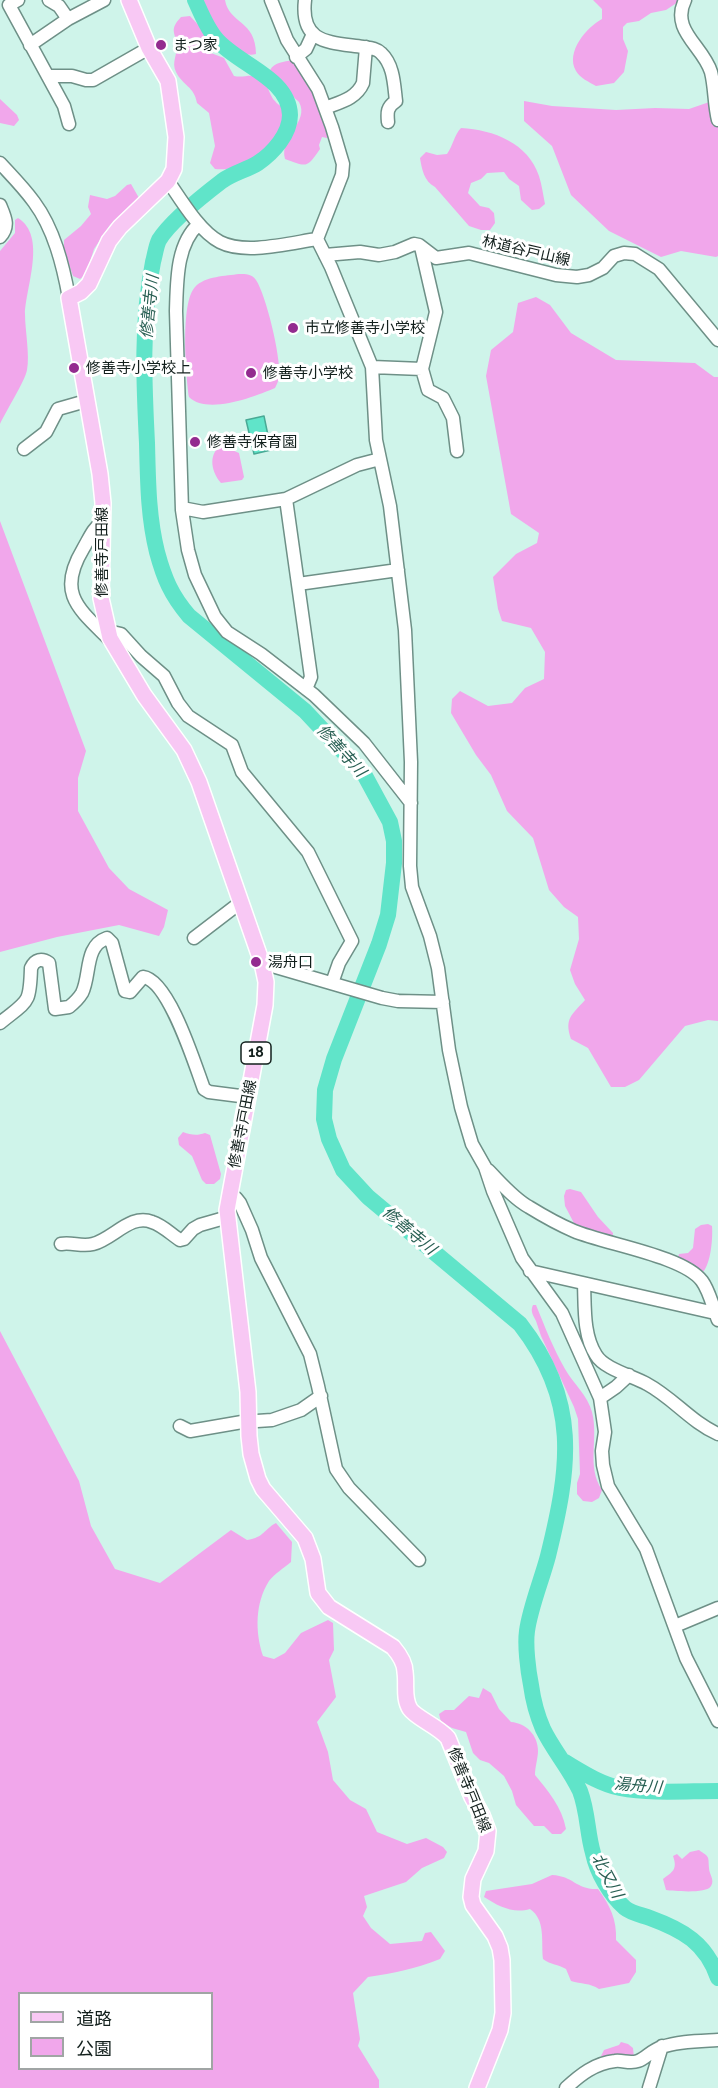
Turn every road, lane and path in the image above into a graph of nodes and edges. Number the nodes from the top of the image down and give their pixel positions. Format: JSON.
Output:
{"nodes":[{"id":1,"x":18,"y":0,"type":"edge"},
{"id":2,"x":49,"y":0,"type":"edge"},
{"id":3,"x":104,"y":0,"type":"edge"},
{"id":4,"x":129,"y":0,"type":"edge"},
{"id":5,"x":271,"y":0,"type":"edge"},
{"id":6,"x":305,"y":0,"type":"edge"},
{"id":7,"x":685,"y":0,"type":"edge"},
{"id":8,"x":68,"y":19,"type":"junction"},
{"id":9,"x":313,"y":34,"type":"junction"},
{"id":10,"x":30,"y":45,"type":"junction"},
{"id":11,"x":366,"y":47,"type":"junction"},
{"id":12,"x":149,"y":48,"type":"junction"},
{"id":13,"x":296,"y":57,"type":"junction"},
{"id":14,"x":48,"y":76,"type":"junction"},
{"id":15,"x":325,"y":108,"type":"junction"},
{"id":16,"x":718,"y":120,"type":"edge"},
{"id":17,"x":388,"y":122,"type":"dead end"},
{"id":18,"x":69,"y":124,"type":"dead end"},
{"id":19,"x":0,"y":163,"type":"edge"},
{"id":20,"x":170,"y":185,"type":"junction"},
{"id":21,"x":0,"y":205,"type":"edge"},
{"id":22,"x":198,"y":222,"type":"junction"},
{"id":23,"x":0,"y":237,"type":"edge"},
{"id":24,"x":317,"y":239,"type":"junction"},
{"id":25,"x":421,"y":246,"type":"junction"},
{"id":26,"x":325,"y":255,"type":"junction"},
{"id":27,"x":69,"y":298,"type":"junction"},
{"id":28,"x":718,"y":340,"type":"edge"},
{"id":29,"x":372,"y":367,"type":"junction"},
{"id":30,"x":422,"y":369,"type":"junction"},
{"id":31,"x":86,"y":401,"type":"junction"},
{"id":32,"x":24,"y":449,"type":"dead end"},
{"id":33,"x":457,"y":451,"type":"dead end"},
{"id":34,"x":380,"y":459,"type":"junction"},
{"id":35,"x":286,"y":499,"type":"junction"},
{"id":36,"x":182,"y":508,"type":"junction"},
{"id":37,"x":102,"y":522,"type":"junction"},
{"id":38,"x":398,"y":570,"type":"junction"},
{"id":39,"x":298,"y":584,"type":"junction"},
{"id":40,"x":110,"y":636,"type":"junction"},
{"id":41,"x":306,"y":689,"type":"junction"},
{"id":42,"x":411,"y":803,"type":"junction"},
{"id":43,"x":241,"y":902,"type":"junction"},
{"id":44,"x":194,"y":938,"type":"dead end"},
{"id":45,"x":262,"y":963,"type":"junction"},
{"id":46,"x":337,"y":984,"type":"junction"},
{"id":47,"x":443,"y":1002,"type":"junction"},
{"id":48,"x":0,"y":1023,"type":"edge"},
{"id":49,"x":248,"y":1097,"type":"junction"},
{"id":50,"x":484,"y":1167,"type":"junction"},
{"id":51,"x":229,"y":1195,"type":"junction"},
{"id":52,"x":228,"y":1217,"type":"junction"},
{"id":53,"x":61,"y":1244,"type":"dead end"},
{"id":54,"x":530,"y":1271,"type":"junction"},
{"id":55,"x":584,"y":1284,"type":"junction"},
{"id":56,"x":717,"y":1317,"type":"edge"},
{"id":57,"x":629,"y":1375,"type":"junction"},
{"id":58,"x":321,"y":1396,"type":"junction"},
{"id":59,"x":600,"y":1398,"type":"junction"},
{"id":60,"x":249,"y":1421,"type":"junction"},
{"id":61,"x":180,"y":1426,"type":"dead end"},
{"id":62,"x":718,"y":1434,"type":"edge"},
{"id":63,"x":419,"y":1560,"type":"dead end"},
{"id":64,"x":718,"y":1608,"type":"edge"},
{"id":65,"x":675,"y":1626,"type":"junction"},
{"id":66,"x":718,"y":1721,"type":"edge"},
{"id":67,"x":714,"y":2040,"type":"edge"},
{"id":68,"x":662,"y":2046,"type":"junction"},
{"id":69,"x":477,"y":2088,"type":"edge"},
{"id":70,"x":566,"y":2088,"type":"edge"},
{"id":71,"x":649,"y":2088,"type":"edge"}],
"edges":[{"from":1,"to":10,"type":"street"},
{"from":2,"to":8,"type":"street"},
{"from":3,"to":8,"type":"street"},
{"from":4,"to":12,"type":"main road"},
{"from":5,"to":13,"type":"street"},
{"from":6,"to":9,"type":"street"},
{"from":7,"to":16,"type":"street"},
{"from":8,"to":10,"type":"street"},
{"from":9,"to":11,"type":"street"},
{"from":9,"to":13,"type":"street"},
{"from":10,"to":14,"type":"street"},
{"from":11,"to":15,"type":"street"},
{"from":11,"to":17,"type":"street"},
{"from":12,"to":14,"type":"street"},
{"from":12,"to":20,"type":"main road"},
{"from":13,"to":15,"type":"street"},
{"from":14,"to":18,"type":"street"},
{"from":15,"to":24,"type":"street"},
{"from":19,"to":27,"type":"street"},
{"from":20,"to":22,"type":"street"},
{"from":20,"to":27,"type":"main road"},
{"from":21,"to":23,"type":"street"},
{"from":22,"to":24,"type":"street"},
{"from":22,"to":36,"type":"street"},
{"from":24,"to":26,"type":"street"},
{"from":25,"to":26,"type":"street"},
{"from":25,"to":28,"type":"street","name":"林道谷戸山線"},
{"from":25,"to":30,"type":"street"},
{"from":26,"to":29,"type":"street"},
{"from":27,"to":31,"type":"main road","name":"修善寺戸田線","number":"18"},
{"from":29,"to":30,"type":"street"},
{"from":29,"to":34,"type":"street"},
{"from":30,"to":33,"type":"street"},
{"from":31,"to":32,"type":"street"},
{"from":31,"to":37,"type":"main road","name":"修善寺戸田線","number":"18"},
{"from":34,"to":35,"type":"street"},
{"from":34,"to":38,"type":"street"},
{"from":35,"to":36,"type":"street"},
{"from":35,"to":39,"type":"street"},
{"from":36,"to":41,"type":"street"},
{"from":37,"to":40,"type":"main road","name":"修善寺戸田線","number":"18"},
{"from":37,"to":40,"type":"street"},
{"from":38,"to":39,"type":"street"},
{"from":38,"to":42,"type":"street"},
{"from":39,"to":41,"type":"street"},
{"from":40,"to":43,"type":"main road","name":"修善寺戸田線","number":"18"},
{"from":40,"to":46,"type":"street"},
{"from":41,"to":42,"type":"street"},
{"from":42,"to":47,"type":"street"},
{"from":43,"to":44,"type":"street"},
{"from":43,"to":45,"type":"main road","name":"修善寺戸田線","number":"18"},
{"from":45,"to":46,"type":"street"},
{"from":45,"to":49,"type":"main road","name":"修善寺戸田線","number":"18"},
{"from":46,"to":47,"type":"street"},
{"from":47,"to":50,"type":"street"},
{"from":48,"to":49,"type":"street"},
{"from":49,"to":51,"type":"main road","name":"修善寺戸田線","number":"18"},
{"from":50,"to":54,"type":"street"},
{"from":50,"to":56,"type":"street"},
{"from":51,"to":52,"type":"main road","name":"修善寺戸田線","number":"18"},
{"from":51,"to":58,"type":"street"},
{"from":52,"to":53,"type":"street"},
{"from":52,"to":60,"type":"main road","name":"修善寺戸田線","number":"18"},
{"from":54,"to":55,"type":"street"},
{"from":54,"to":59,"type":"street"},
{"from":55,"to":56,"type":"street"},
{"from":55,"to":57,"type":"street"},
{"from":57,"to":59,"type":"street"},
{"from":57,"to":62,"type":"street"},
{"from":58,"to":60,"type":"street"},
{"from":58,"to":63,"type":"street"},
{"from":59,"to":65,"type":"street"},
{"from":60,"to":61,"type":"street"},
{"from":60,"to":69,"type":"main road","name":"修善寺戸田線","number":"18"},
{"from":64,"to":65,"type":"street"},
{"from":65,"to":66,"type":"street"},
{"from":67,"to":68,"type":"street"},
{"from":68,"to":70,"type":"street"},
{"from":68,"to":71,"type":"street"}]}
